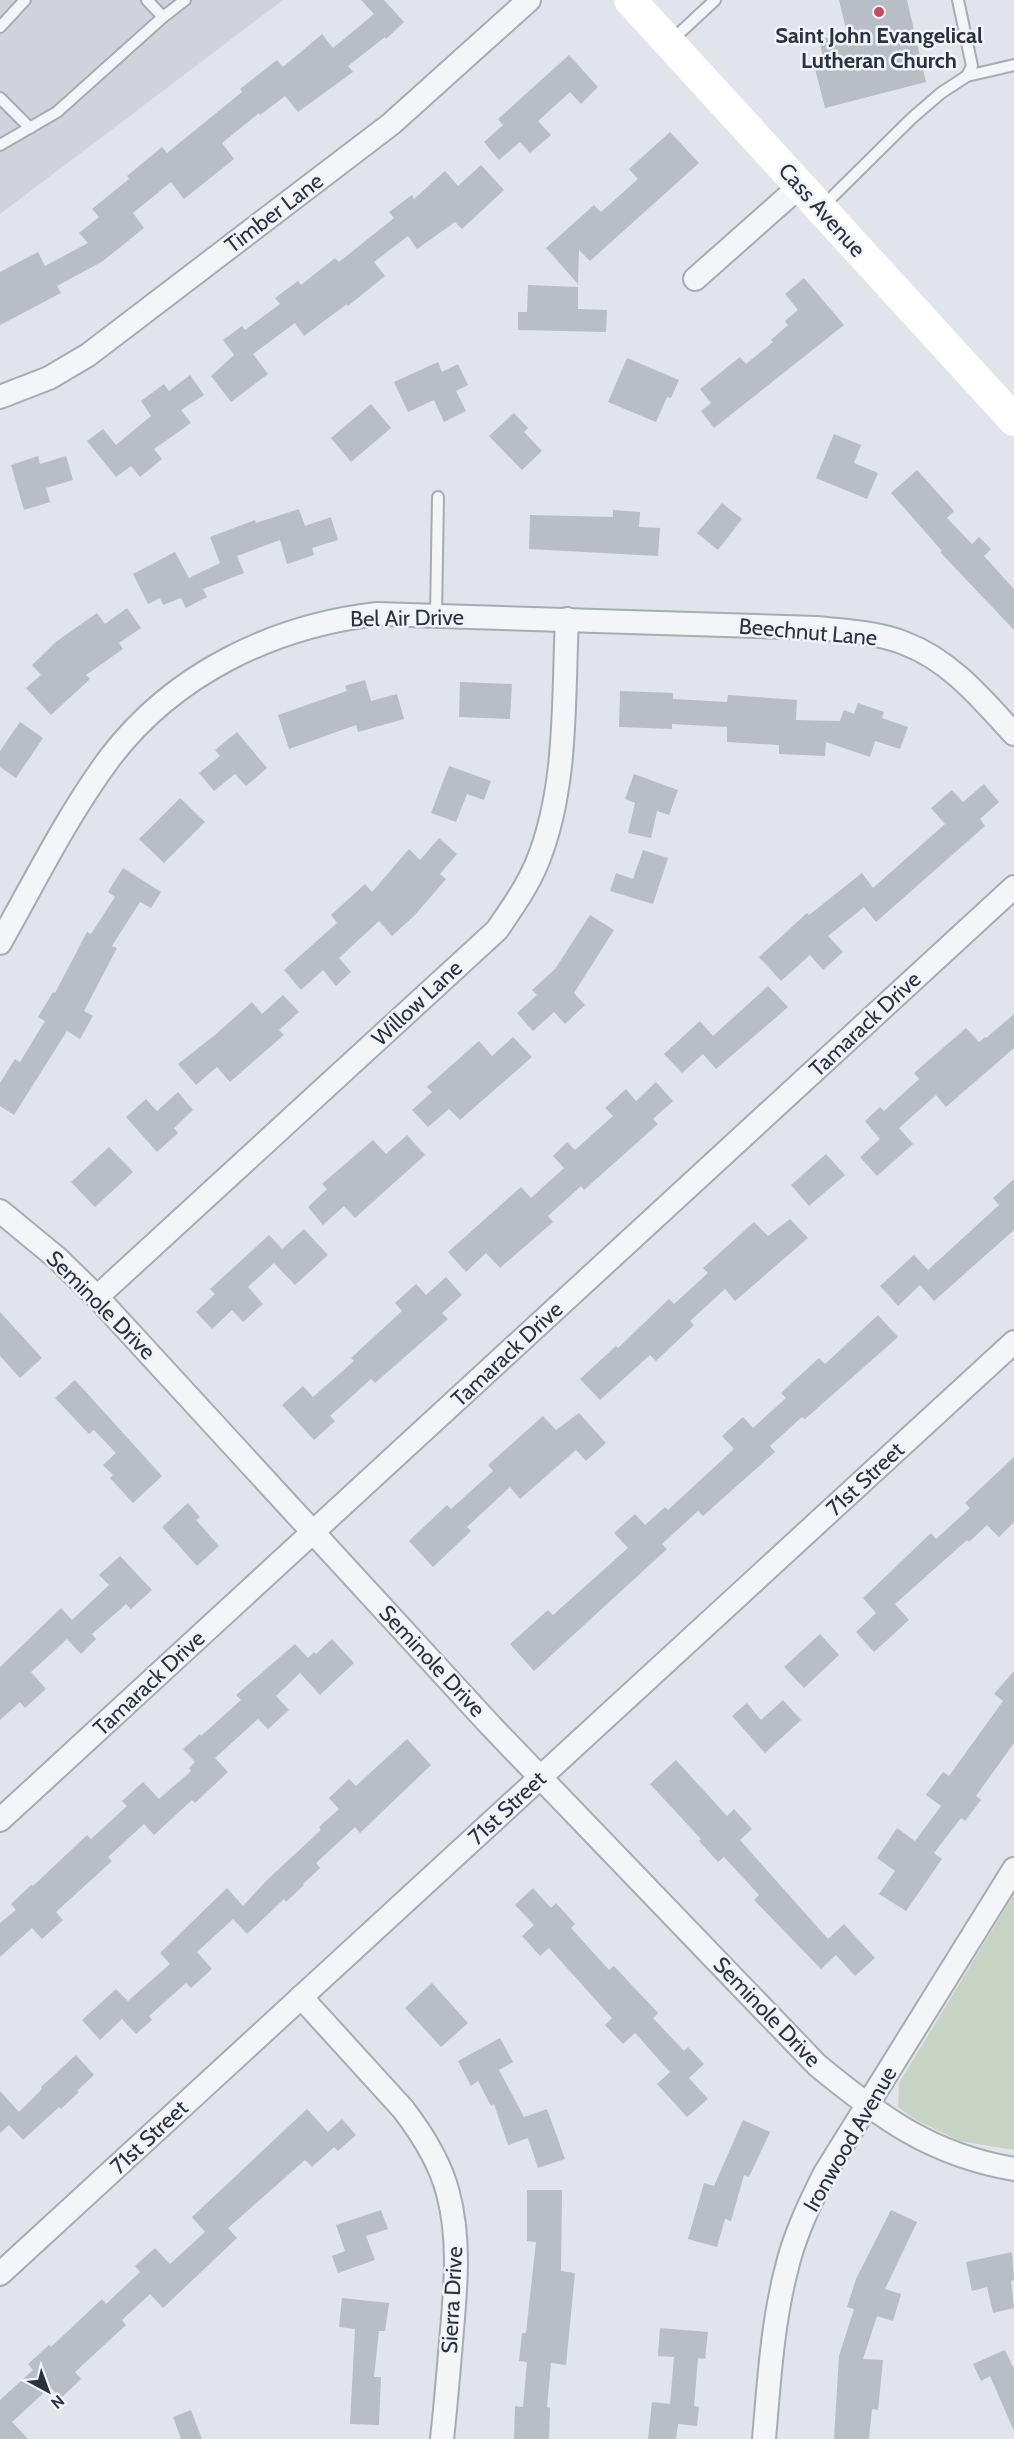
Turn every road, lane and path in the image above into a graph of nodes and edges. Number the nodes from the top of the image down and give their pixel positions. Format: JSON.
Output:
{"nodes":[{"id":1,"x":25,"y":0,"type":"edge"},
{"id":2,"x":147,"y":0,"type":"edge"},
{"id":3,"x":185,"y":0,"type":"edge"},
{"id":4,"x":529,"y":0,"type":"edge"},
{"id":5,"x":630,"y":0,"type":"edge"},
{"id":6,"x":715,"y":0,"type":"edge"},
{"id":7,"x":958,"y":0,"type":"edge"},
{"id":8,"x":163,"y":17,"type":"junction"},
{"id":9,"x":0,"y":27,"type":"edge"},
{"id":10,"x":669,"y":43,"type":"junction"},
{"id":11,"x":1014,"y":65,"type":"edge"},
{"id":12,"x":967,"y":76,"type":"junction"},
{"id":13,"x":0,"y":98,"type":"edge"},
{"id":14,"x":30,"y":128,"type":"junction"},
{"id":15,"x":0,"y":145,"type":"edge"},
{"id":16,"x":810,"y":197,"type":"junction"},
{"id":17,"x":695,"y":279,"type":"dead end"},
{"id":18,"x":0,"y":397,"type":"edge"},
{"id":19,"x":1014,"y":420,"type":"edge"},
{"id":20,"x":438,"y":497,"type":"dead end"},
{"id":21,"x":436,"y":616,"type":"junction"},
{"id":22,"x":567,"y":619,"type":"junction"},
{"id":23,"x":1014,"y":734,"type":"edge"},
{"id":24,"x":1014,"y":887,"type":"edge"},
{"id":25,"x":0,"y":942,"type":"edge"},
{"id":26,"x":0,"y":1211,"type":"edge"},
{"id":27,"x":97,"y":1297,"type":"junction"},
{"id":28,"x":1014,"y":1342,"type":"edge"},
{"id":29,"x":313,"y":1532,"type":"junction"},
{"id":30,"x":540,"y":1778,"type":"junction"},
{"id":31,"x":0,"y":1820,"type":"edge"},
{"id":32,"x":1014,"y":1869,"type":"edge"},
{"id":33,"x":301,"y":1997,"type":"junction"},
{"id":34,"x":868,"y":2107,"type":"junction"},
{"id":35,"x":1014,"y":2169,"type":"edge"},
{"id":36,"x":0,"y":2274,"type":"edge"},
{"id":37,"x":442,"y":2439,"type":"edge"},
{"id":38,"x":764,"y":2439,"type":"edge"}],
"edges":[{"from":1,"to":9,"type":"lane"},
{"from":2,"to":8,"type":"lane"},
{"from":3,"to":8,"type":"lane"},
{"from":4,"to":18,"type":"street","name":"Timber Lane"},
{"from":5,"to":10,"type":"main road","name":"Cass Avenue"},
{"from":6,"to":10,"type":"lane"},
{"from":7,"to":12,"type":"lane"},
{"from":8,"to":14,"type":"lane"},
{"from":10,"to":16,"type":"main road","name":"Cass Avenue"},
{"from":11,"to":12,"type":"lane"},
{"from":12,"to":16,"type":"lane"},
{"from":13,"to":14,"type":"lane"},
{"from":14,"to":15,"type":"lane"},
{"from":16,"to":17,"type":"street"},
{"from":16,"to":19,"type":"main road","name":"Cass Avenue"},
{"from":20,"to":21,"type":"lane"},
{"from":21,"to":22,"type":"street","name":"Bel Air Drive"},
{"from":21,"to":25,"type":"street","name":"Bel Air Drive"},
{"from":22,"to":23,"type":"street","name":"Beechnut Lane"},
{"from":22,"to":27,"type":"street","name":"Willow Lane"},
{"from":24,"to":29,"type":"street","name":"Tamarack Drive"},
{"from":26,"to":27,"type":"street","name":"Seminole Drive"},
{"from":27,"to":29,"type":"street","name":"Seminole Drive"},
{"from":28,"to":30,"type":"street","name":"71st Street"},
{"from":29,"to":30,"type":"street","name":"Seminole Drive"},
{"from":29,"to":31,"type":"street","name":"Tamarack Drive"},
{"from":30,"to":33,"type":"street","name":"71st Street"},
{"from":30,"to":34,"type":"street","name":"Seminole Drive"},
{"from":32,"to":34,"type":"street","name":"Ironwood Avenue"},
{"from":33,"to":36,"type":"street","name":"71st Street"},
{"from":33,"to":37,"type":"street","name":"Sierra Drive"},
{"from":34,"to":35,"type":"street","name":"Seminole Drive"},
{"from":34,"to":38,"type":"street","name":"Ironwood Avenue"}]}
